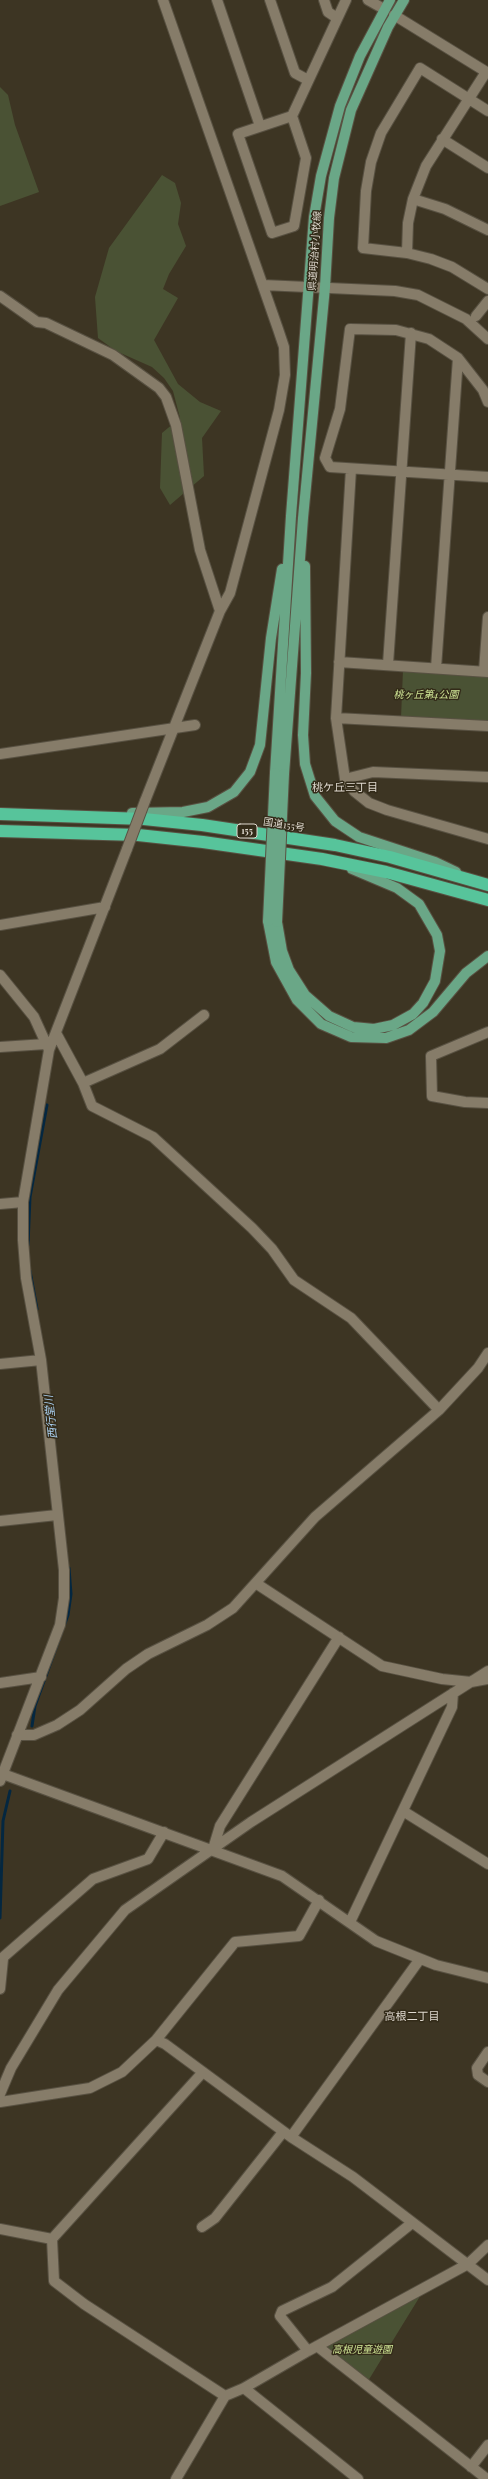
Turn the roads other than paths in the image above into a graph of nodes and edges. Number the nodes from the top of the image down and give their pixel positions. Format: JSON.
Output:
{"nodes":[{"id":1,"x":163,"y":0,"type":"edge"},
{"id":2,"x":217,"y":0,"type":"edge"},
{"id":3,"x":270,"y":0,"type":"edge"},
{"id":4,"x":324,"y":0,"type":"edge"},
{"id":5,"x":346,"y":0,"type":"edge"},
{"id":6,"x":368,"y":0,"type":"edge"},
{"id":7,"x":390,"y":0,"type":"edge"},
{"id":8,"x":404,"y":0,"type":"edge"},
{"id":9,"x":384,"y":9,"type":"junction"},
{"id":10,"x":394,"y":15,"type":"junction"},
{"id":11,"x":338,"y":18,"type":"junction"},
{"id":12,"x":487,"y":72,"type":"edge"},
{"id":13,"x":308,"y":80,"type":"junction"},
{"id":14,"x":470,"y":99,"type":"junction"},
{"id":15,"x":488,"y":111,"type":"edge"},
{"id":16,"x":292,"y":116,"type":"junction"},
{"id":17,"x":260,"y":126,"type":"junction"},
{"id":18,"x":442,"y":139,"type":"junction"},
{"id":19,"x":488,"y":168,"type":"edge"},
{"id":20,"x":413,"y":199,"type":"junction"},
{"id":21,"x":488,"y":230,"type":"edge"},
{"id":22,"x":406,"y":253,"type":"junction"},
{"id":23,"x":263,"y":285,"type":"junction"},
{"id":24,"x":309,"y":286,"type":"junction"},
{"id":25,"x":325,"y":287,"type":"junction"},
{"id":26,"x":488,"y":289,"type":"edge"},
{"id":27,"x":0,"y":296,"type":"edge"},
{"id":28,"x":488,"y":301,"type":"edge"},
{"id":29,"x":476,"y":316,"type":"dead end"},
{"id":30,"x":411,"y":333,"type":"junction"},
{"id":31,"x":488,"y":339,"type":"edge"},
{"id":32,"x":458,"y":358,"type":"junction"},
{"id":33,"x":488,"y":402,"type":"edge"},
{"id":34,"x":351,"y":468,"type":"junction"},
{"id":35,"x":401,"y":472,"type":"junction"},
{"id":36,"x":449,"y":475,"type":"junction"},
{"id":37,"x":488,"y":477,"type":"edge"},
{"id":38,"x":291,"y":516,"type":"junction"},
{"id":39,"x":303,"y":518,"type":"junction"},
{"id":40,"x":220,"y":611,"type":"junction"},
{"id":41,"x":488,"y":617,"type":"edge"},
{"id":42,"x":339,"y":662,"type":"junction"},
{"id":43,"x":388,"y":664,"type":"junction"},
{"id":44,"x":436,"y":668,"type":"junction"},
{"id":45,"x":486,"y":671,"type":"edge"},
{"id":46,"x":336,"y":718,"type":"junction"},
{"id":47,"x":195,"y":725,"type":"dead end"},
{"id":48,"x":488,"y":726,"type":"edge"},
{"id":49,"x":174,"y":728,"type":"junction"},
{"id":50,"x":0,"y":754,"type":"edge"},
{"id":51,"x":280,"y":774,"type":"junction"},
{"id":52,"x":488,"y":777,"type":"edge"},
{"id":53,"x":345,"y":779,"type":"junction"},
{"id":54,"x":0,"y":814,"type":"edge"},
{"id":55,"x":28,"y":815,"type":"junction"},
{"id":56,"x":0,"y":831,"type":"edge"},
{"id":57,"x":488,"y":839,"type":"edge"},
{"id":58,"x":322,"y":859,"type":"junction"},
{"id":59,"x":464,"y":877,"type":"junction"},
{"id":60,"x":488,"y":885,"type":"edge"},
{"id":61,"x":488,"y":900,"type":"edge"},
{"id":62,"x":105,"y":907,"type":"junction"},
{"id":63,"x":273,"y":922,"type":"junction"},
{"id":64,"x":0,"y":926,"type":"edge"},
{"id":65,"x":488,"y":956,"type":"edge"},
{"id":66,"x":0,"y":975,"type":"edge"},
{"id":67,"x":204,"y":1015,"type":"dead end"},
{"id":68,"x":488,"y":1032,"type":"edge"},
{"id":69,"x":56,"y":1033,"type":"junction"},
{"id":70,"x":0,"y":1047,"type":"edge"},
{"id":71,"x":47,"y":1047,"type":"junction"},
{"id":72,"x":83,"y":1083,"type":"junction"},
{"id":73,"x":488,"y":1103,"type":"edge"},
{"id":74,"x":24,"y":1202,"type":"junction"},
{"id":75,"x":0,"y":1204,"type":"edge"},
{"id":76,"x":488,"y":1353,"type":"edge"},
{"id":77,"x":40,"y":1360,"type":"junction"},
{"id":78,"x":0,"y":1364,"type":"edge"},
{"id":79,"x":439,"y":1410,"type":"junction"},
{"id":80,"x":58,"y":1515,"type":"junction"},
{"id":81,"x":0,"y":1521,"type":"edge"},
{"id":82,"x":257,"y":1584,"type":"junction"},
{"id":83,"x":339,"y":1638,"type":"junction"},
{"id":84,"x":488,"y":1671,"type":"edge"},
{"id":85,"x":41,"y":1677,"type":"junction"},
{"id":86,"x":488,"y":1679,"type":"edge"},
{"id":87,"x":0,"y":1682,"type":"edge"},
{"id":88,"x":471,"y":1682,"type":"junction"},
{"id":89,"x":453,"y":1693,"type":"junction"},
{"id":90,"x":25,"y":1735,"type":"junction"},
{"id":91,"x":1,"y":1776,"type":"edge"},
{"id":92,"x":403,"y":1811,"type":"junction"},
{"id":93,"x":164,"y":1832,"type":"junction"},
{"id":94,"x":213,"y":1849,"type":"junction"},
{"id":95,"x":488,"y":1864,"type":"edge"},
{"id":96,"x":319,"y":1900,"type":"junction"},
{"id":97,"x":350,"y":1922,"type":"junction"},
{"id":98,"x":2,"y":1959,"type":"edge"},
{"id":99,"x":420,"y":1959,"type":"junction"},
{"id":100,"x":488,"y":1978,"type":"edge"},
{"id":101,"x":0,"y":1989,"type":"edge"},
{"id":102,"x":156,"y":2040,"type":"junction"},
{"id":103,"x":488,"y":2052,"type":"edge"},
{"id":104,"x":203,"y":2072,"type":"junction"},
{"id":105,"x":488,"y":2082,"type":"edge"},
{"id":106,"x":0,"y":2094,"type":"edge"},
{"id":107,"x":0,"y":2102,"type":"edge"},
{"id":108,"x":287,"y":2134,"type":"junction"},
{"id":109,"x":412,"y":2223,"type":"junction"},
{"id":110,"x":202,"y":2227,"type":"dead end"},
{"id":111,"x":0,"y":2229,"type":"edge"},
{"id":112,"x":52,"y":2239,"type":"junction"},
{"id":113,"x":488,"y":2245,"type":"edge"},
{"id":114,"x":468,"y":2264,"type":"junction"},
{"id":115,"x":488,"y":2280,"type":"edge"},
{"id":116,"x":312,"y":2348,"type":"junction"},
{"id":117,"x":244,"y":2388,"type":"junction"},
{"id":118,"x":225,"y":2396,"type":"junction"},
{"id":119,"x":488,"y":2445,"type":"edge"},
{"id":120,"x":471,"y":2467,"type":"junction"},
{"id":121,"x":176,"y":2479,"type":"edge"},
{"id":122,"x":358,"y":2479,"type":"edge"},
{"id":123,"x":487,"y":2479,"type":"edge"}],
"edges":[{"from":1,"to":23,"type":"street"},
{"from":2,"to":17,"type":"street"},
{"from":3,"to":13,"type":"street"},
{"from":4,"to":11,"type":"street"},
{"from":5,"to":11,"type":"street"},
{"from":6,"to":9,"type":"street"},
{"from":7,"to":9,"type":"main road","name":"県道明治村小牧線"},
{"from":8,"to":10,"type":"main road","name":"県道明治村小牧線"},
{"from":9,"to":10,"type":"main road"},
{"from":9,"to":24,"type":"main road","name":"県道明治村小牧線"},
{"from":10,"to":12,"type":"street"},
{"from":10,"to":25,"type":"main road","name":"県道明治村小牧線"},
{"from":11,"to":13,"type":"street"},
{"from":12,"to":14,"type":"street"},
{"from":13,"to":16,"type":"street"},
{"from":14,"to":15,"type":"street"},
{"from":14,"to":18,"type":"street"},
{"from":14,"to":22,"type":"street"},
{"from":16,"to":17,"type":"street"},
{"from":16,"to":17,"type":"street"},
{"from":18,"to":19,"type":"street"},
{"from":18,"to":20,"type":"street"},
{"from":20,"to":21,"type":"street"},
{"from":20,"to":22,"type":"street"},
{"from":22,"to":26,"type":"street"},
{"from":23,"to":24,"type":"street"},
{"from":23,"to":40,"type":"street"},
{"from":24,"to":25,"type":"street"},
{"from":24,"to":38,"type":"main road","name":"県道明治村小牧線"},
{"from":25,"to":31,"type":"street"},
{"from":25,"to":39,"type":"main road","name":"県道明治村小牧線"},
{"from":27,"to":40,"type":"street"},
{"from":28,"to":29,"type":"street"},
{"from":30,"to":32,"type":"street"},
{"from":30,"to":34,"type":"street"},
{"from":30,"to":35,"type":"street"},
{"from":32,"to":33,"type":"street"},
{"from":32,"to":36,"type":"street"},
{"from":34,"to":35,"type":"street"},
{"from":34,"to":42,"type":"street"},
{"from":35,"to":36,"type":"street"},
{"from":35,"to":43,"type":"street"},
{"from":36,"to":37,"type":"street"},
{"from":36,"to":44,"type":"street"},
{"from":38,"to":51,"type":"main road"},
{"from":38,"to":55,"type":"main road"},
{"from":39,"to":51,"type":"main road"},
{"from":39,"to":59,"type":"main road"},
{"from":40,"to":49,"type":"street"},
{"from":41,"to":45,"type":"street"},
{"from":42,"to":43,"type":"street"},
{"from":42,"to":46,"type":"street"},
{"from":43,"to":44,"type":"street"},
{"from":44,"to":45,"type":"street"},
{"from":46,"to":48,"type":"street"},
{"from":46,"to":53,"type":"street"},
{"from":47,"to":49,"type":"street"},
{"from":49,"to":50,"type":"street"},
{"from":49,"to":62,"type":"street","bridge":true},
{"from":51,"to":63,"type":"main road","bridge":true},
{"from":52,"to":53,"type":"street"},
{"from":53,"to":57,"type":"street"},
{"from":54,"to":55,"type":"highway","name":"国道155号","number":"155"},
{"from":55,"to":59,"type":"highway","name":"国道155号","number":"155"},
{"from":56,"to":58,"type":"highway","number":"155"},
{"from":58,"to":61,"type":"highway","number":"155"},
{"from":58,"to":63,"type":"main road"},
{"from":59,"to":60,"type":"highway","name":"国道155号","number":"155"},
{"from":62,"to":64,"type":"street"},
{"from":62,"to":69,"type":"street"},
{"from":63,"to":65,"type":"main road"},
{"from":66,"to":71,"type":"street"},
{"from":67,"to":72,"type":"street"},
{"from":68,"to":73,"type":"street"},
{"from":69,"to":71,"type":"street"},
{"from":69,"to":72,"type":"street"},
{"from":70,"to":71,"type":"street"},
{"from":71,"to":74,"type":"street"},
{"from":72,"to":79,"type":"street"},
{"from":74,"to":75,"type":"street"},
{"from":74,"to":77,"type":"street"},
{"from":76,"to":79,"type":"street"},
{"from":77,"to":78,"type":"street"},
{"from":77,"to":80,"type":"street"},
{"from":79,"to":82,"type":"street"},
{"from":80,"to":81,"type":"street"},
{"from":80,"to":85,"type":"street"},
{"from":82,"to":83,"type":"street"},
{"from":82,"to":90,"type":"street"},
{"from":83,"to":88,"type":"street"},
{"from":83,"to":94,"type":"street"},
{"from":84,"to":88,"type":"street"},
{"from":85,"to":87,"type":"street"},
{"from":85,"to":90,"type":"street"},
{"from":86,"to":88,"type":"street"},
{"from":88,"to":89,"type":"street"},
{"from":89,"to":92,"type":"street"},
{"from":89,"to":94,"type":"street"},
{"from":90,"to":91,"type":"street"},
{"from":91,"to":93,"type":"street"},
{"from":92,"to":95,"type":"street"},
{"from":92,"to":97,"type":"street"},
{"from":93,"to":94,"type":"street"},
{"from":93,"to":98,"type":"street"},
{"from":94,"to":96,"type":"street"},
{"from":94,"to":106,"type":"street"},
{"from":96,"to":97,"type":"street"},
{"from":96,"to":102,"type":"street"},
{"from":97,"to":99,"type":"street"},
{"from":98,"to":101,"type":"street"},
{"from":99,"to":100,"type":"street"},
{"from":99,"to":108,"type":"street"},
{"from":102,"to":104,"type":"street"},
{"from":102,"to":107,"type":"street"},
{"from":103,"to":105,"type":"street"},
{"from":104,"to":108,"type":"street"},
{"from":104,"to":112,"type":"street"},
{"from":108,"to":109,"type":"street"},
{"from":108,"to":110,"type":"street"},
{"from":109,"to":114,"type":"street"},
{"from":109,"to":116,"type":"street"},
{"from":111,"to":112,"type":"street"},
{"from":112,"to":118,"type":"street"},
{"from":113,"to":114,"type":"street"},
{"from":114,"to":115,"type":"street"},
{"from":114,"to":116,"type":"street"},
{"from":116,"to":117,"type":"street"},
{"from":116,"to":120,"type":"street"},
{"from":117,"to":118,"type":"street"},
{"from":117,"to":122,"type":"street"},
{"from":118,"to":121,"type":"street"},
{"from":119,"to":120,"type":"street"},
{"from":120,"to":123,"type":"street"}]}
